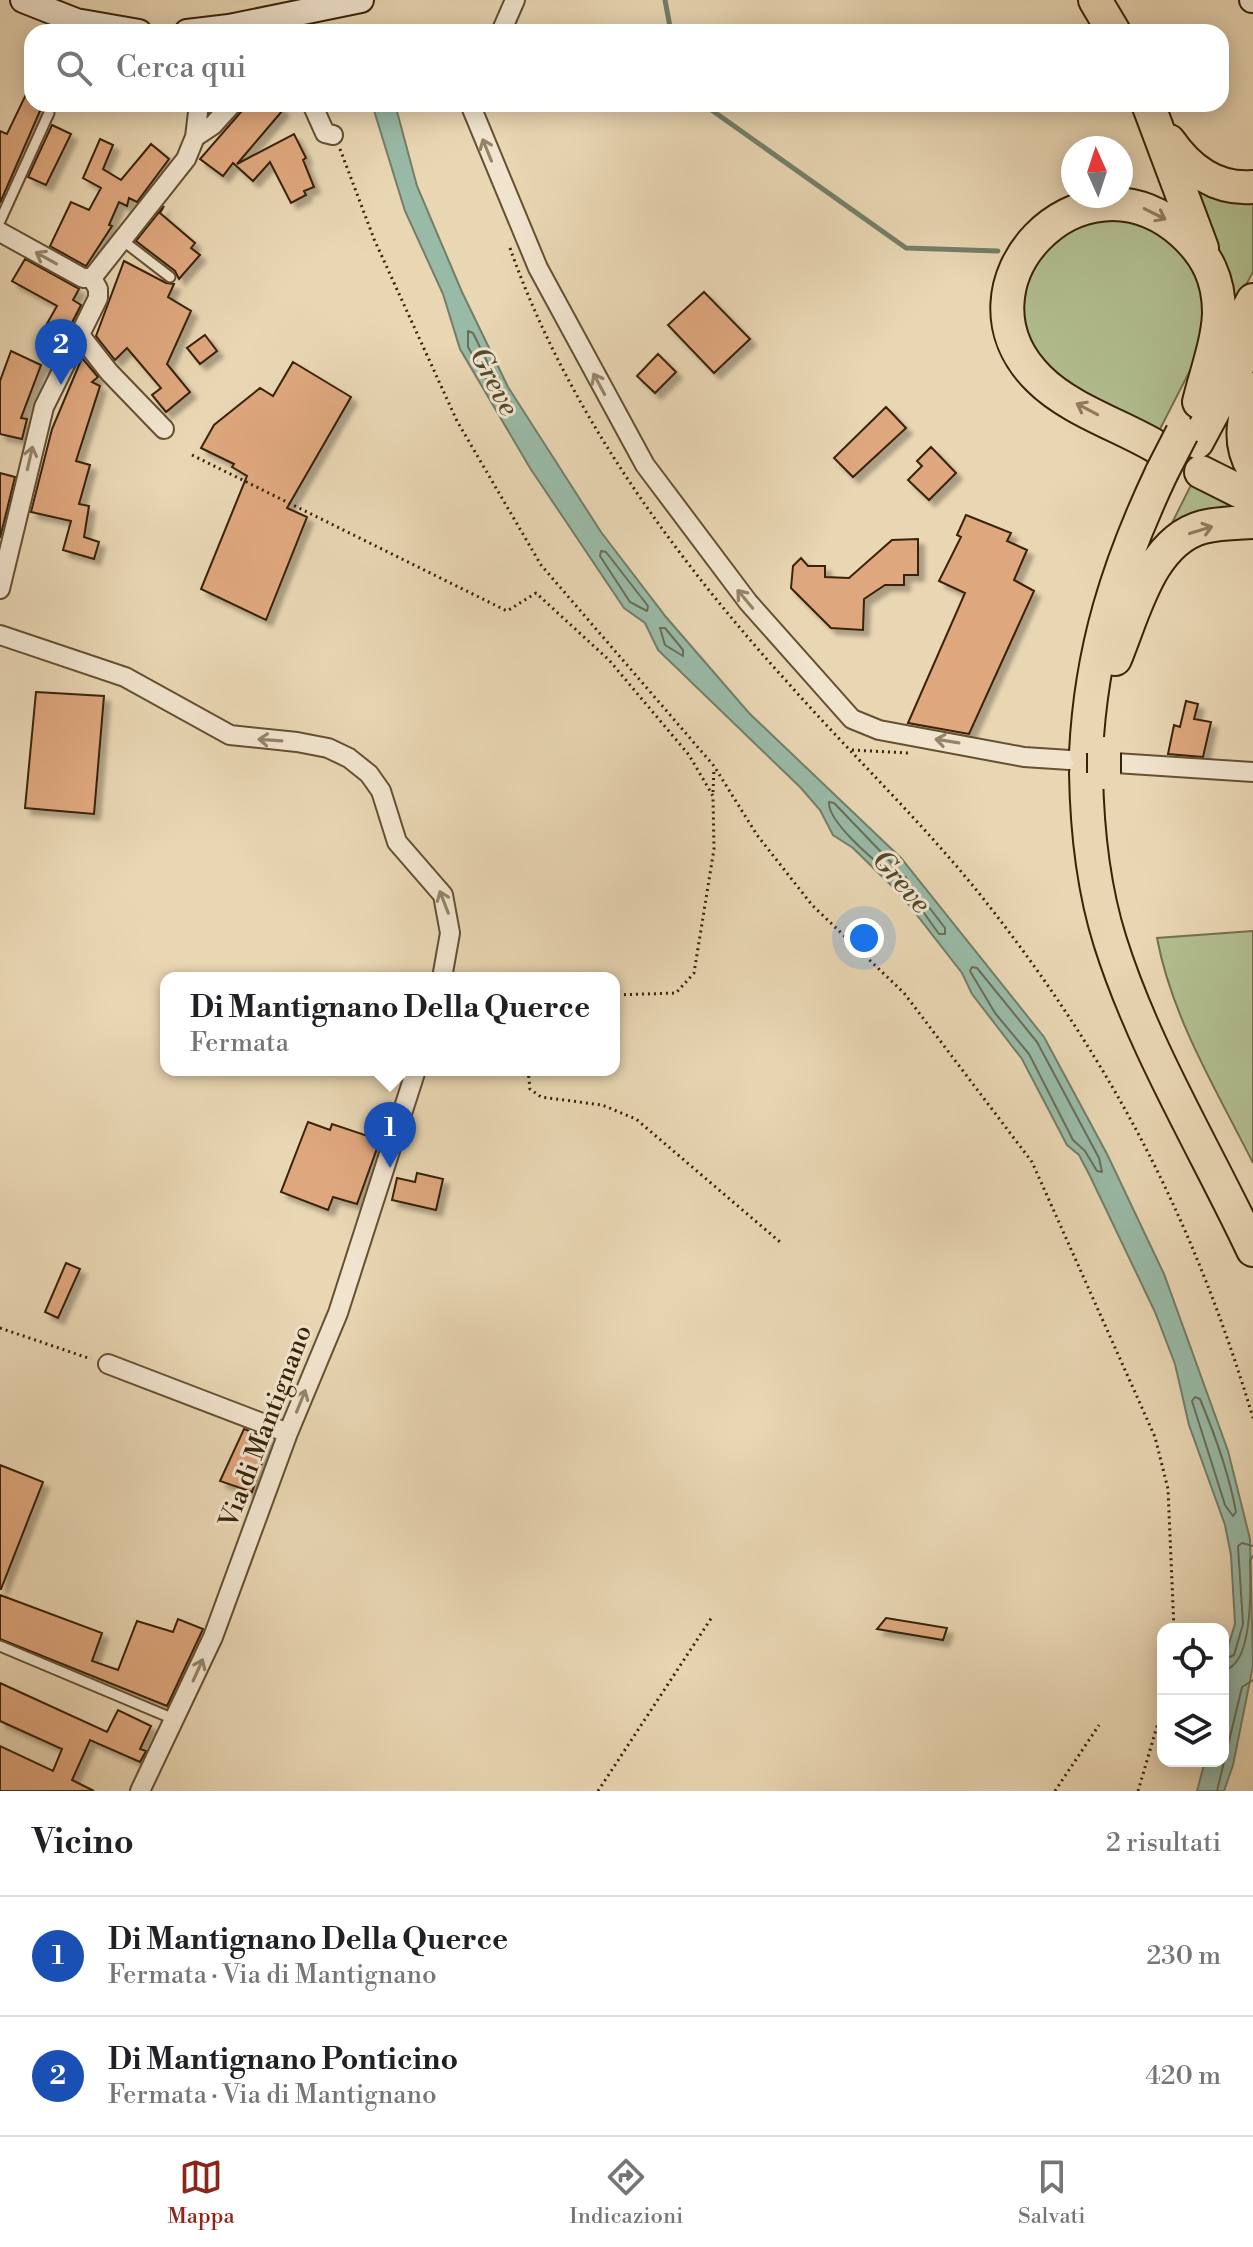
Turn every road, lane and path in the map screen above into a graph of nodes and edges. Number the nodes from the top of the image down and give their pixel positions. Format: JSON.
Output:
{"nodes":[{"id":1,"x":23,"y":0,"type":"edge"},
{"id":2,"x":361,"y":0,"type":"edge"},
{"id":3,"x":515,"y":0,"type":"edge"},
{"id":4,"x":93,"y":24,"type":"edge"},
{"id":5,"x":239,"y":24,"type":"edge"},
{"id":6,"x":504,"y":24,"type":"edge"},
{"id":7,"x":198,"y":112,"type":"edge"},
{"id":8,"x":225,"y":112,"type":"edge"},
{"id":9,"x":316,"y":112,"type":"edge"},
{"id":10,"x":473,"y":112,"type":"edge"},
{"id":11,"x":49,"y":113,"type":"dead end"},
{"id":12,"x":1153,"y":114,"type":"edge"},
{"id":13,"x":195,"y":137,"type":"junction"},
{"id":14,"x":336,"y":142,"type":"joint"},
{"id":15,"x":1253,"y":187,"type":"edge"},
{"id":16,"x":0,"y":221,"type":"edge"},
{"id":17,"x":0,"y":232,"type":"edge"},
{"id":18,"x":122,"y":240,"type":"junction"},
{"id":19,"x":507,"y":240,"type":"dead end"},
{"id":20,"x":1203,"y":251,"type":"junction"},
{"id":21,"x":170,"y":277,"type":"dead end"},
{"id":22,"x":92,"y":278,"type":"junction"},
{"id":23,"x":1253,"y":300,"type":"edge"},
{"id":24,"x":80,"y":335,"type":"junction"},
{"id":25,"x":1253,"y":338,"type":"edge"},
{"id":26,"x":1253,"y":389,"type":"edge"},
{"id":27,"x":1199,"y":402,"type":"junction"},
{"id":28,"x":164,"y":429,"type":"dead end"},
{"id":29,"x":192,"y":455,"type":"dead end"},
{"id":30,"x":1180,"y":457,"type":"junction"},
{"id":31,"x":1253,"y":468,"type":"edge"},
{"id":32,"x":1250,"y":518,"type":"edge"},
{"id":33,"x":0,"y":589,"type":"edge"},
{"id":34,"x":0,"y":635,"type":"edge"},
{"id":35,"x":1115,"y":659,"type":"junction"},
{"id":36,"x":851,"y":750,"type":"junction"},
{"id":37,"x":891,"y":752,"type":"dead end"},
{"id":38,"x":1099,"y":763,"type":"junction"},
{"id":39,"x":714,"y":766,"type":"junction"},
{"id":40,"x":1253,"y":772,"type":"edge"},
{"id":41,"x":713,"y":796,"type":"junction"},
{"id":42,"x":443,"y":972,"type":"edge"},
{"id":43,"x":620,"y":995,"type":"edge"},
{"id":44,"x":414,"y":1076,"type":"edge"},
{"id":45,"x":529,"y":1076,"type":"edge"},
{"id":46,"x":1253,"y":1207,"type":"edge"},
{"id":47,"x":780,"y":1242,"type":"dead end"},
{"id":48,"x":1253,"y":1250,"type":"edge"},
{"id":49,"x":0,"y":1328,"type":"edge"},
{"id":50,"x":108,"y":1364,"type":"joint"},
{"id":51,"x":1253,"y":1418,"type":"edge"},
{"id":52,"x":288,"y":1433,"type":"junction"},
{"id":53,"x":712,"y":1617,"type":"dead end"},
{"id":54,"x":1174,"y":1623,"type":"edge"},
{"id":55,"x":0,"y":1646,"type":"edge"},
{"id":56,"x":176,"y":1720,"type":"junction"},
{"id":57,"x":1099,"y":1725,"type":"dead end"},
{"id":58,"x":1157,"y":1726,"type":"edge"},
{"id":59,"x":140,"y":1791,"type":"edge"},
{"id":60,"x":598,"y":1791,"type":"edge"},
{"id":61,"x":1055,"y":1791,"type":"edge"},
{"id":62,"x":1138,"y":1791,"type":"edge"}],
"edges":[{"from":1,"to":4,"type":"street"},
{"from":2,"to":5,"type":"street"},
{"from":3,"to":6,"type":"street"},
{"from":7,"to":13,"type":"street"},
{"from":8,"to":13,"type":"street"},
{"from":9,"to":14,"type":"street"},
{"from":38,"to":10,"type":"street","one_way":true},
{"from":11,"to":16,"type":"lane"},
{"from":12,"to":15,"type":"highway"},
{"from":12,"to":20,"type":"highway"},
{"from":13,"to":18,"type":"street"},
{"from":14,"to":39,"type":"path"},
{"from":22,"to":17,"type":"street","one_way":true},
{"from":18,"to":21,"type":"lane"},
{"from":18,"to":22,"type":"street"},
{"from":19,"to":36,"type":"path"},
{"from":20,"to":27,"type":"highway"},
{"from":30,"to":20,"type":"highway","one_way":true},
{"from":22,"to":24,"type":"street"},
{"from":23,"to":27,"type":"highway"},
{"from":24,"to":28,"type":"street"},
{"from":33,"to":24,"type":"street","one_way":true},
{"from":25,"to":30,"type":"highway"},
{"from":26,"to":31,"type":"highway"},
{"from":27,"to":30,"type":"highway"},
{"from":29,"to":41,"type":"path"},
{"from":30,"to":32,"type":"highway"},
{"from":30,"to":35,"type":"highway"},
{"from":30,"to":38,"type":"highway"},
{"from":35,"to":32,"type":"highway","one_way":true},
{"from":42,"to":34,"type":"street","one_way":true},
{"from":35,"to":38,"type":"highway"},
{"from":36,"to":37,"type":"path"},
{"from":36,"to":51,"type":"path"},
{"from":38,"to":40,"type":"street"},
{"from":38,"to":46,"type":"highway"},
{"from":38,"to":48,"type":"highway"},
{"from":39,"to":41,"type":"path"},
{"from":39,"to":54,"type":"path"},
{"from":41,"to":43,"type":"path"},
{"from":52,"to":44,"type":"street","name":"Via di Mantignano","one_way":true},
{"from":45,"to":47,"type":"path"},
{"from":49,"to":50,"type":"path"},
{"from":50,"to":52,"type":"street"},
{"from":56,"to":52,"type":"street","name":"Via di Mantignano","one_way":true},
{"from":53,"to":60,"type":"path"},
{"from":55,"to":56,"type":"lane"},
{"from":56,"to":59,"type":"street","name":"Via di Mantignano"},
{"from":57,"to":61,"type":"path"},
{"from":58,"to":62,"type":"path"}]}
